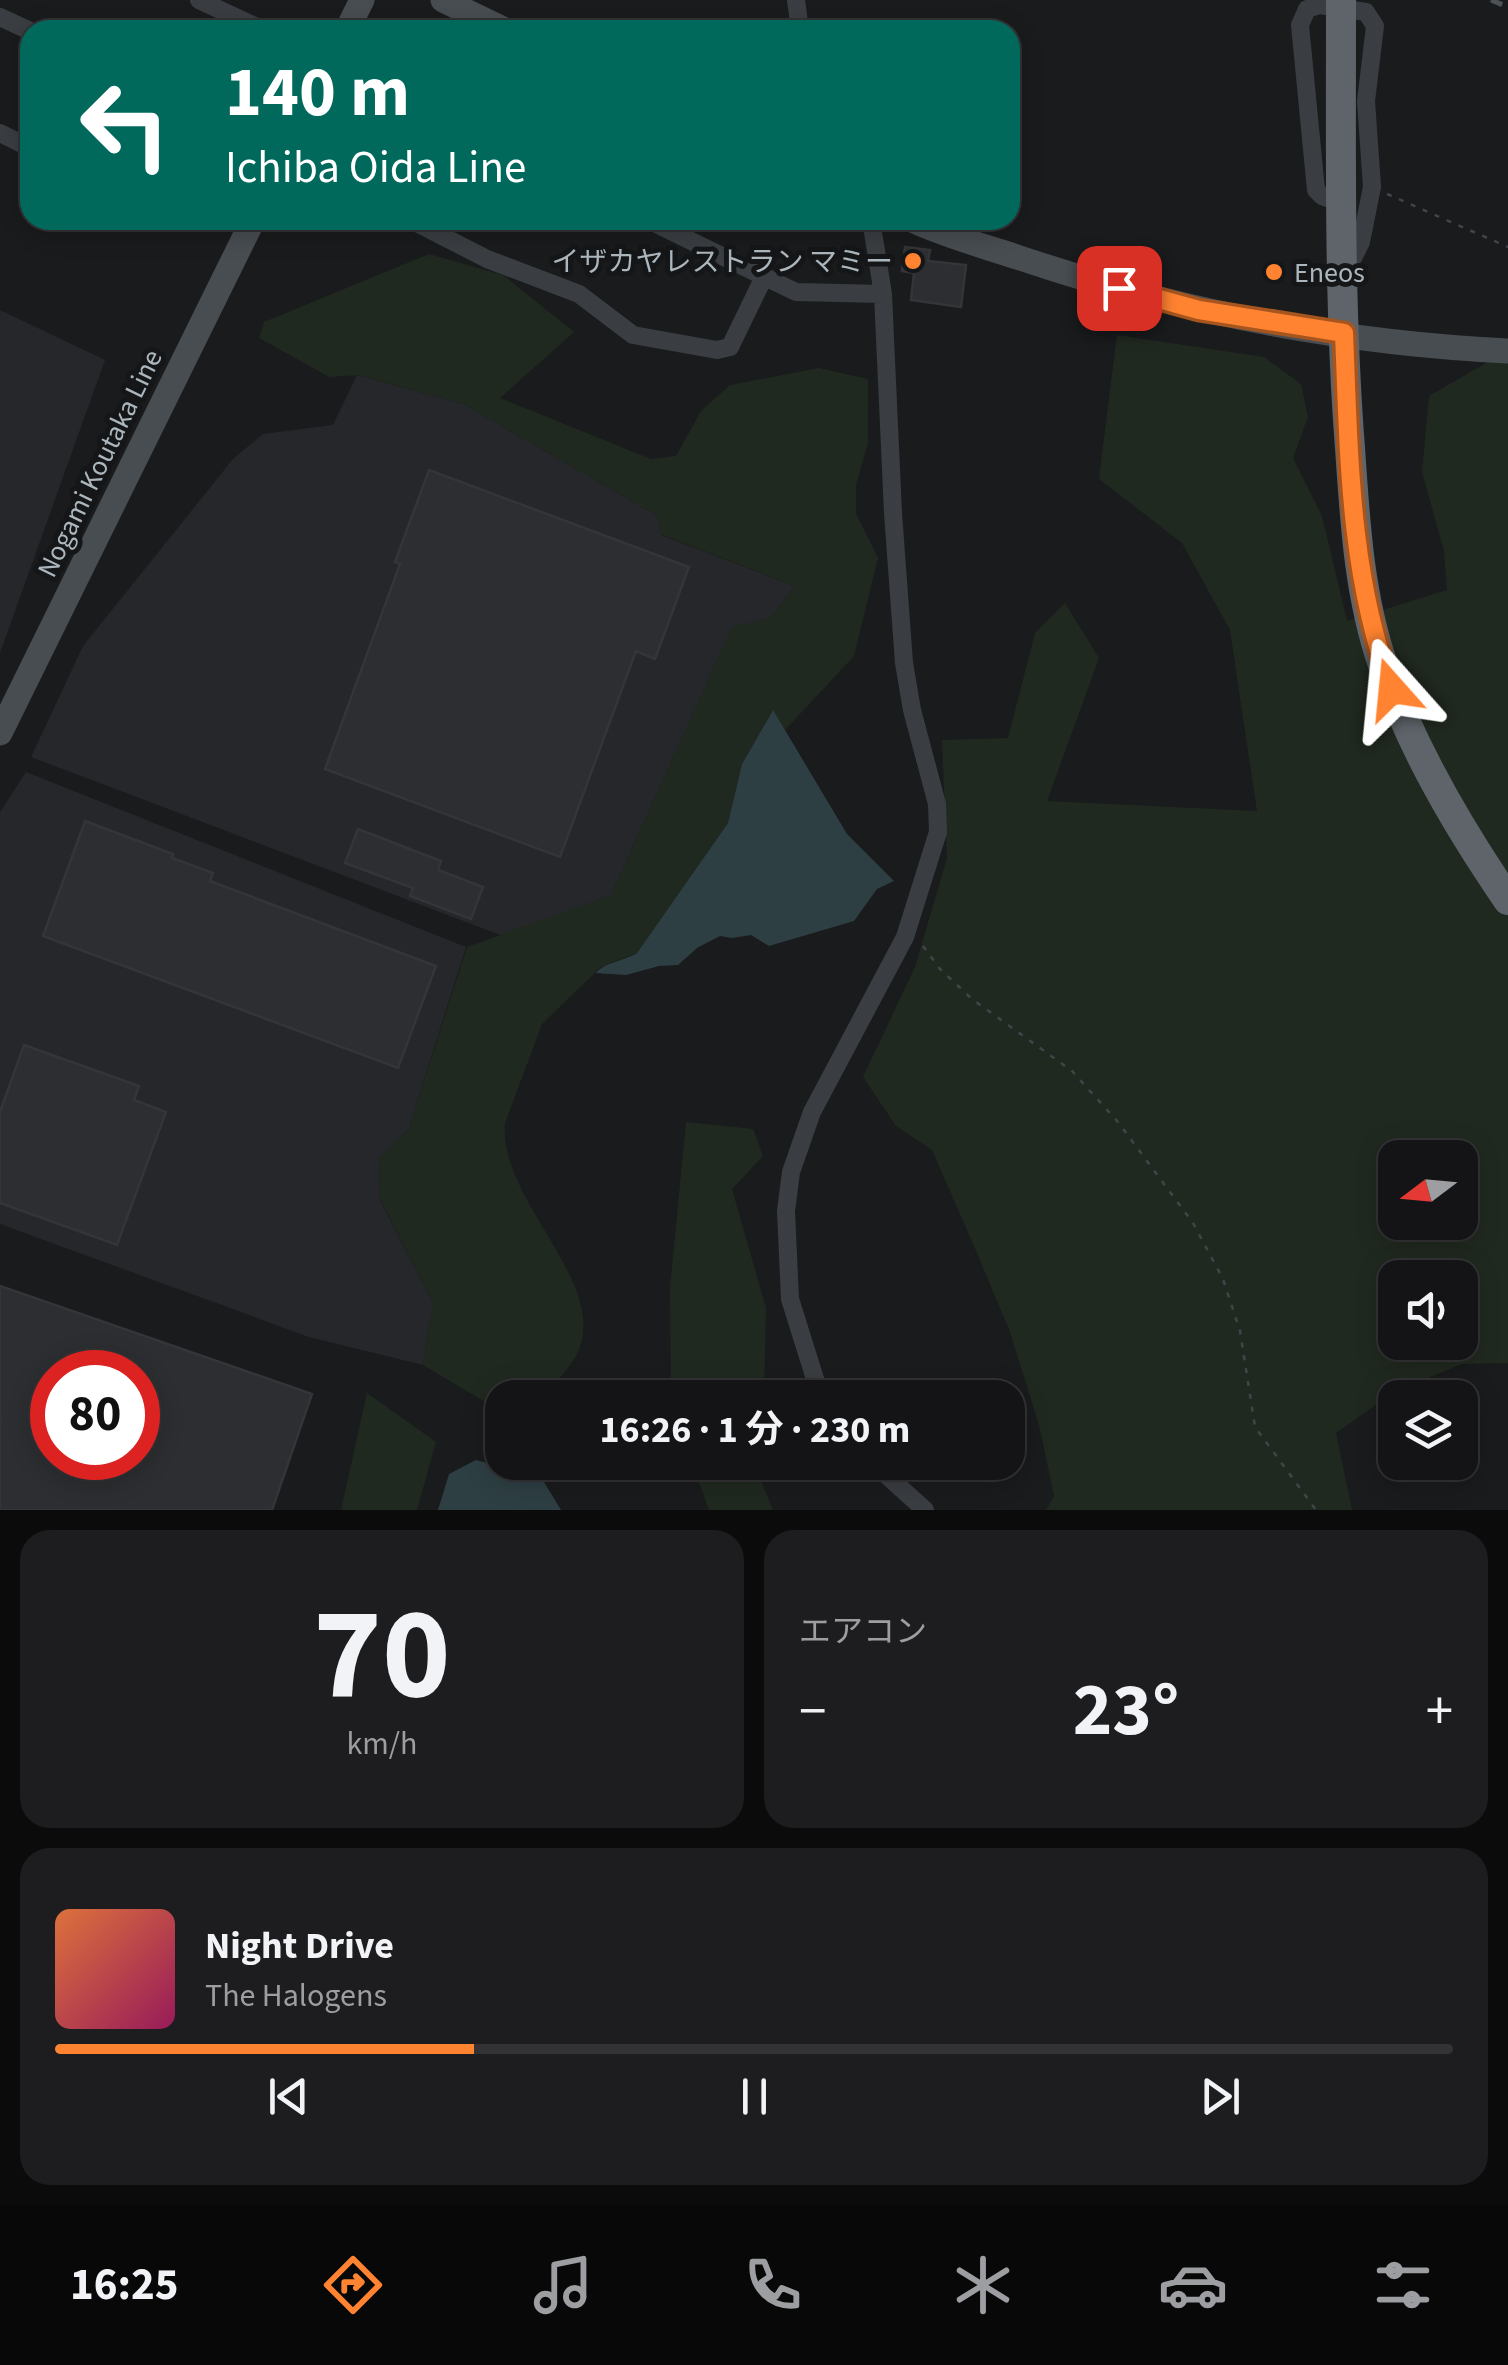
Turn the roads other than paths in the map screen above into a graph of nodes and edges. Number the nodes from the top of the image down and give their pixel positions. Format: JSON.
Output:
{"nodes":[{"id":1,"x":199,"y":0,"type":"edge"},
{"id":2,"x":443,"y":0,"type":"edge"},
{"id":3,"x":1341,"y":11,"type":"edge"},
{"id":4,"x":240,"y":20,"type":"edge"},
{"id":5,"x":484,"y":20,"type":"edge"},
{"id":6,"x":1341,"y":203,"type":"junction"},
{"id":7,"x":248,"y":230,"type":"edge"},
{"id":8,"x":430,"y":230,"type":"edge"},
{"id":9,"x":668,"y":230,"type":"edge"},
{"id":10,"x":872,"y":230,"type":"edge"},
{"id":11,"x":941,"y":230,"type":"edge"},
{"id":12,"x":1343,"y":276,"type":"junction"},
{"id":13,"x":764,"y":277,"type":"junction"},
{"id":14,"x":883,"y":294,"type":"junction"},
{"id":15,"x":1344,"y":333,"type":"junction"},
{"id":16,"x":1508,"y":350,"type":"edge"},
{"id":17,"x":0,"y":733,"type":"edge"},
{"id":18,"x":1508,"y":900,"type":"edge"},
{"id":19,"x":815,"y":1380,"type":"edge"},
{"id":20,"x":892,"y":1480,"type":"edge"},
{"id":21,"x":925,"y":1510,"type":"edge"}],
"edges":[{"from":1,"to":4,"type":"street"},
{"from":2,"to":5,"type":"main road"},
{"from":3,"to":6,"type":"highway"},
{"from":6,"to":12,"type":"highway"},
{"from":6,"to":12,"type":"street"},
{"from":7,"to":17,"type":"main road","name":"Nogami Koutaka Line"},
{"from":8,"to":13,"type":"street"},
{"from":9,"to":13,"type":"street"},
{"from":10,"to":14,"type":"street"},
{"from":11,"to":15,"type":"main road"},
{"from":12,"to":15,"type":"highway"},
{"from":13,"to":14,"type":"street"},
{"from":14,"to":19,"type":"street"},
{"from":15,"to":16,"type":"main road"},
{"from":15,"to":18,"type":"highway"},
{"from":20,"to":21,"type":"street"}]}
